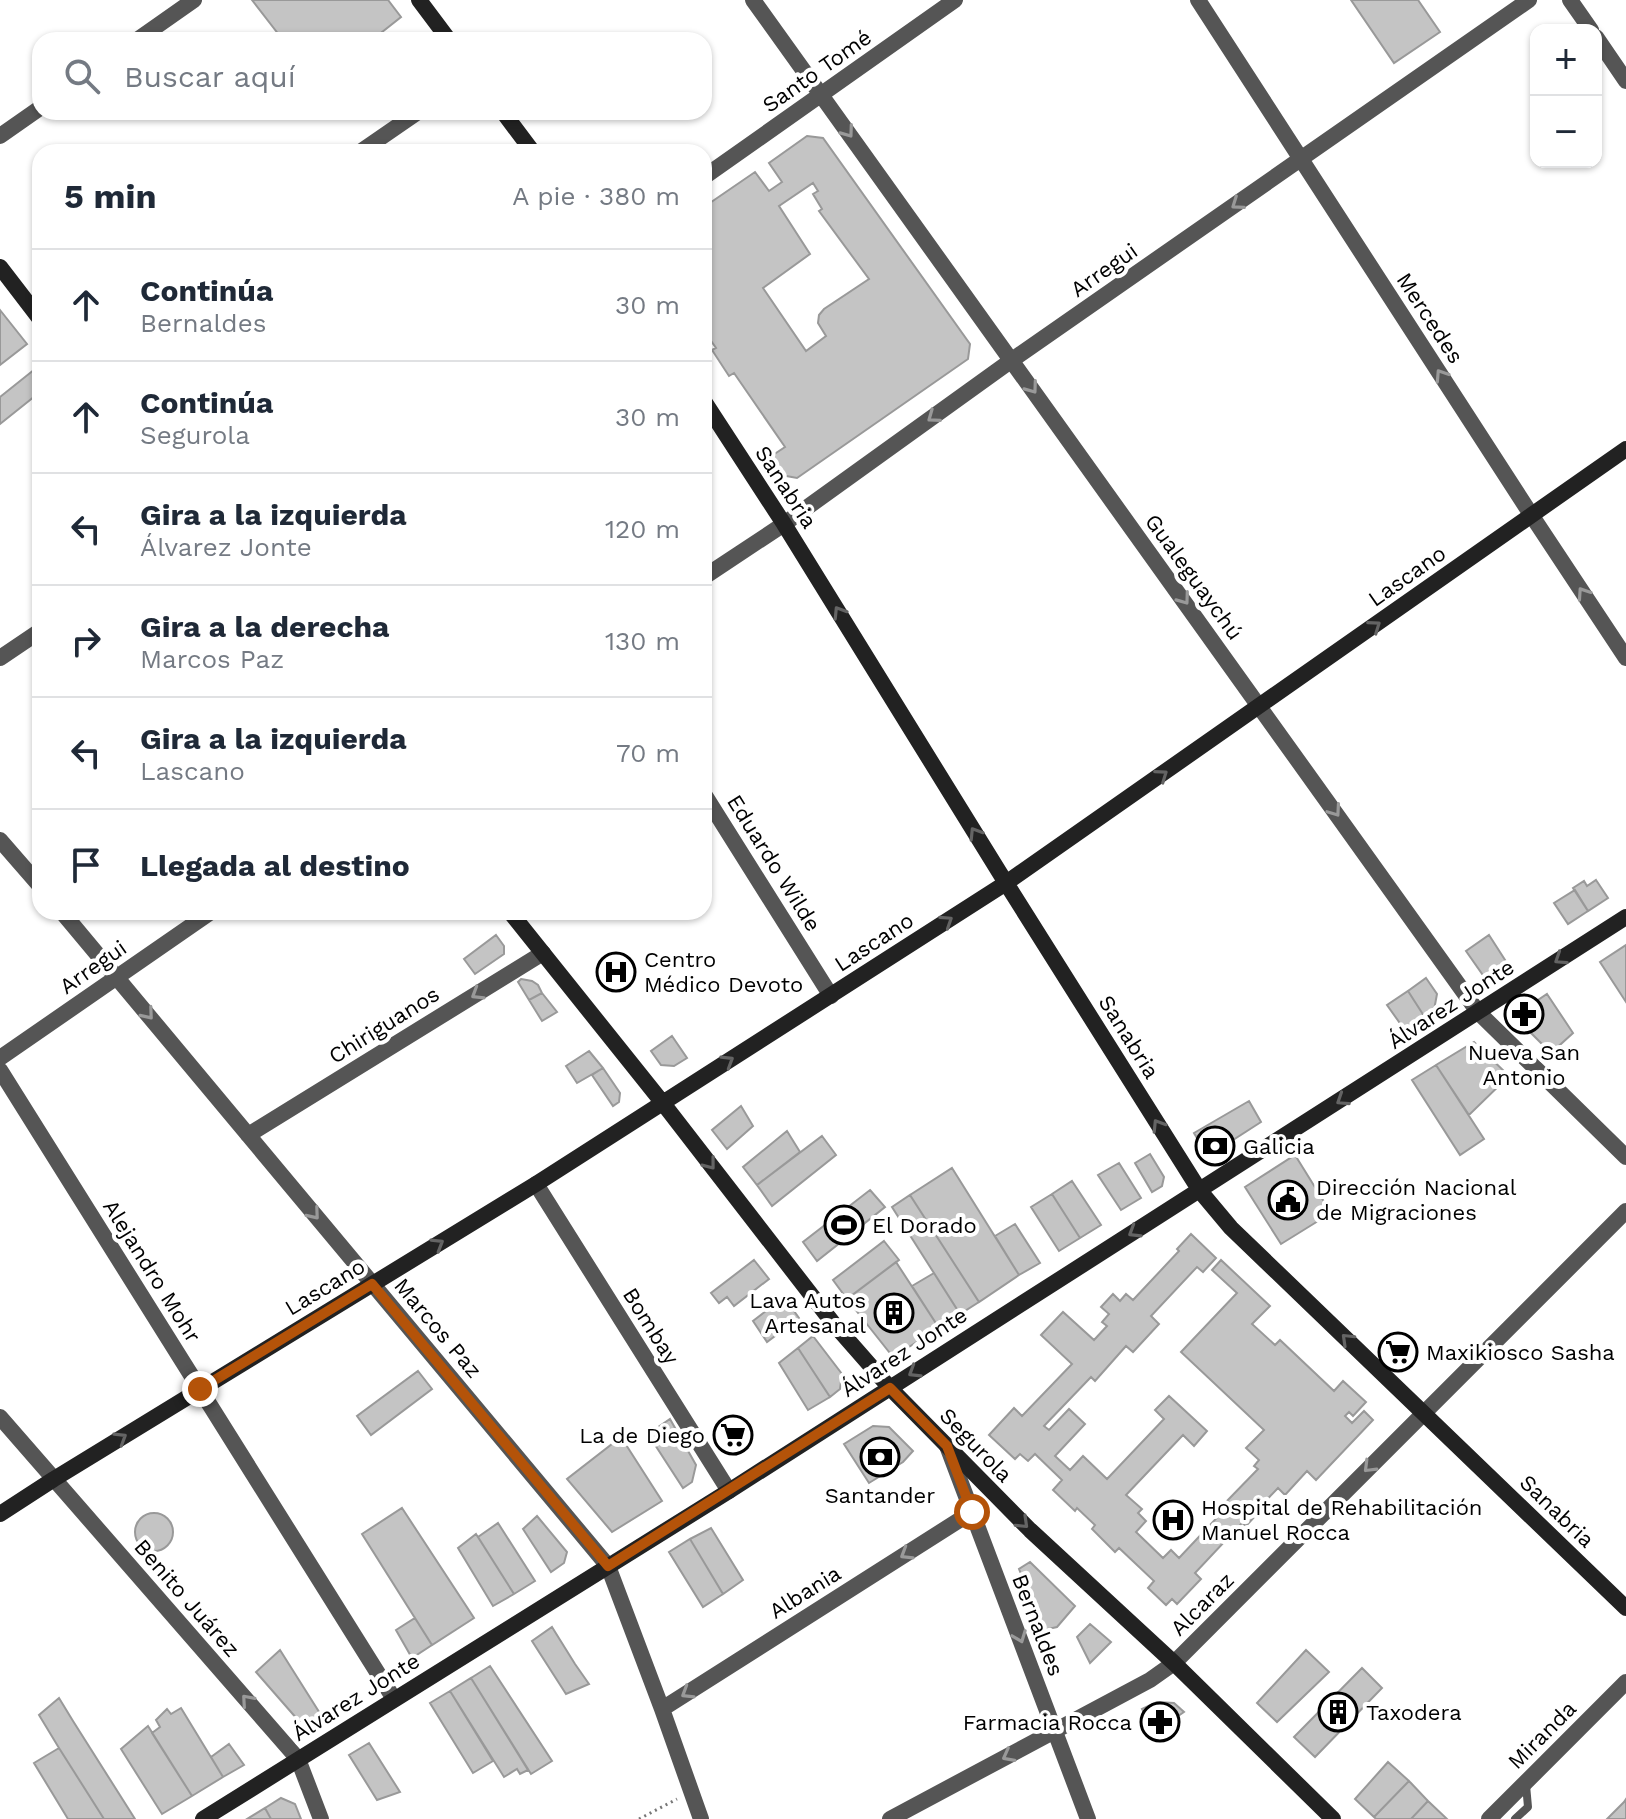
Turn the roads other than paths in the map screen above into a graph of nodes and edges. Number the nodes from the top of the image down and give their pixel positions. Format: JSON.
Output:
{"nodes":[{"id":1,"x":194,"y":0,"type":"edge"},
{"id":2,"x":419,"y":0,"type":"edge"},
{"id":3,"x":753,"y":0,"type":"edge"},
{"id":4,"x":955,"y":0,"type":"edge"},
{"id":5,"x":1198,"y":0,"type":"edge"},
{"id":6,"x":1529,"y":0,"type":"edge"},
{"id":7,"x":1570,"y":0,"type":"edge"},
{"id":8,"x":1587,"y":24,"type":"edge"},
{"id":9,"x":148,"y":32,"type":"edge"},
{"id":10,"x":443,"y":32,"type":"edge"},
{"id":11,"x":1602,"y":46,"type":"edge"},
{"id":12,"x":1626,"y":81,"type":"edge"},
{"id":13,"x":821,"y":95,"type":"junction"},
{"id":14,"x":32,"y":114,"type":"edge"},
{"id":15,"x":406,"y":120,"type":"edge"},
{"id":16,"x":509,"y":120,"type":"edge"},
{"id":17,"x":0,"y":136,"type":"edge"},
{"id":18,"x":372,"y":144,"type":"edge"},
{"id":19,"x":527,"y":144,"type":"edge"},
{"id":20,"x":1302,"y":159,"type":"junction"},
{"id":21,"x":712,"y":171,"type":"edge"},
{"id":22,"x":0,"y":267,"type":"edge"},
{"id":23,"x":32,"y":309,"type":"edge"},
{"id":24,"x":1012,"y":360,"type":"junction"},
{"id":25,"x":712,"y":413,"type":"edge"},
{"id":26,"x":1626,"y":449,"type":"edge"},
{"id":27,"x":1532,"y":516,"type":"junction"},
{"id":28,"x":784,"y":524,"type":"junction"},
{"id":29,"x":712,"y":572,"type":"edge"},
{"id":30,"x":32,"y":636,"type":"edge"},
{"id":31,"x":0,"y":658,"type":"edge"},
{"id":32,"x":1626,"y":658,"type":"edge"},
{"id":33,"x":1260,"y":706,"type":"junction"},
{"id":34,"x":712,"y":807,"type":"edge"},
{"id":35,"x":0,"y":840,"type":"edge"},
{"id":36,"x":32,"y":877,"type":"edge"},
{"id":37,"x":1006,"y":883,"type":"junction"},
{"id":38,"x":1626,"y":917,"type":"edge"},
{"id":39,"x":69,"y":920,"type":"edge"},
{"id":40,"x":200,"y":920,"type":"edge"},
{"id":41,"x":516,"y":920,"type":"edge"},
{"id":42,"x":543,"y":953,"type":"junction"},
{"id":43,"x":118,"y":977,"type":"junction"},
{"id":44,"x":831,"y":996,"type":"junction"},
{"id":45,"x":1478,"y":1012,"type":"junction"},
{"id":46,"x":0,"y":1058,"type":"edge"},
{"id":47,"x":0,"y":1070,"type":"edge"},
{"id":48,"x":662,"y":1102,"type":"junction"},
{"id":49,"x":248,"y":1135,"type":"junction"},
{"id":50,"x":1626,"y":1157,"type":"edge"},
{"id":51,"x":536,"y":1184,"type":"junction"},
{"id":52,"x":1200,"y":1191,"type":"junction"},
{"id":53,"x":1626,"y":1211,"type":"edge"},
{"id":54,"x":372,"y":1284,"type":"junction"},
{"id":55,"x":890,"y":1388,"type":"junction"},
{"id":56,"x":200,"y":1389,"type":"junction"},
{"id":57,"x":1424,"y":1412,"type":"junction"},
{"id":58,"x":0,"y":1417,"type":"edge"},
{"id":59,"x":947,"y":1446,"type":"junction"},
{"id":60,"x":54,"y":1479,"type":"junction"},
{"id":61,"x":729,"y":1491,"type":"junction"},
{"id":62,"x":972,"y":1512,"type":"junction"},
{"id":63,"x":0,"y":1514,"type":"edge"},
{"id":64,"x":608,"y":1566,"type":"junction"},
{"id":65,"x":1626,"y":1608,"type":"edge"},
{"id":66,"x":1174,"y":1663,"type":"junction"},
{"id":67,"x":1626,"y":1682,"type":"edge"},
{"id":68,"x":394,"y":1699,"type":"junction"},
{"id":69,"x":662,"y":1709,"type":"junction"},
{"id":70,"x":1055,"y":1731,"type":"junction"},
{"id":71,"x":298,"y":1759,"type":"junction"},
{"id":72,"x":1526,"y":1782,"type":"junction"},
{"id":73,"x":203,"y":1819,"type":"edge"},
{"id":74,"x":321,"y":1819,"type":"edge"},
{"id":75,"x":701,"y":1819,"type":"edge"},
{"id":76,"x":890,"y":1819,"type":"edge"},
{"id":77,"x":1088,"y":1819,"type":"edge"},
{"id":78,"x":1333,"y":1819,"type":"edge"},
{"id":79,"x":1489,"y":1819,"type":"edge"},
{"id":80,"x":1515,"y":1819,"type":"edge"}],
"edges":[{"from":1,"to":9,"type":"street"},
{"from":2,"to":10,"type":"street"},
{"from":3,"to":13,"type":"street","name":"Gualeguaychú"},
{"from":4,"to":13,"type":"street","name":"Santo Tomé"},
{"from":5,"to":20,"type":"street","name":"Mercedes"},
{"from":6,"to":20,"type":"street","name":"Arregui"},
{"from":7,"to":8,"type":"street"},
{"from":11,"to":12,"type":"street"},
{"from":13,"to":21,"type":"street","name":"Santo Tomé"},
{"from":13,"to":24,"type":"street","name":"Gualeguaychú","one_way":true},
{"from":14,"to":17,"type":"street"},
{"from":15,"to":18,"type":"street"},
{"from":16,"to":19,"type":"street"},
{"from":20,"to":24,"type":"street","name":"Arregui","one_way":true},
{"from":27,"to":20,"type":"street","name":"Mercedes","one_way":true},
{"from":22,"to":23,"type":"street"},
{"from":24,"to":28,"type":"street","name":"Arregui","one_way":true},
{"from":24,"to":33,"type":"street","name":"Gualeguaychú","one_way":true},
{"from":25,"to":28,"type":"street","name":"Sanabria"},
{"from":26,"to":27,"type":"street","name":"Lascano"},
{"from":32,"to":27,"type":"street","name":"Mercedes","one_way":true},
{"from":33,"to":27,"type":"street","name":"Lascano","one_way":true},
{"from":28,"to":29,"type":"street","name":"Arregui"},
{"from":37,"to":28,"type":"street","name":"Sanabria","one_way":true},
{"from":30,"to":31,"type":"street"},
{"from":37,"to":33,"type":"street","name":"Lascano","one_way":true},
{"from":33,"to":45,"type":"street","name":"Gualeguaychú","one_way":true},
{"from":34,"to":44,"type":"street","name":"Eduardo Wilde"},
{"from":35,"to":36,"type":"street"},
{"from":44,"to":37,"type":"street","name":"Lascano","one_way":true},
{"from":52,"to":37,"type":"street","name":"Sanabria","one_way":true},
{"from":38,"to":45,"type":"street","name":"Álvarez Jonte","one_way":true},
{"from":39,"to":43,"type":"street","name":"Marcos Paz"},
{"from":40,"to":43,"type":"street","name":"Arregui"},
{"from":41,"to":42,"type":"street","name":"Segurola"},
{"from":42,"to":48,"type":"street","name":"Segurola"},
{"from":42,"to":49,"type":"street","name":"Chiriguanos","one_way":true},
{"from":43,"to":46,"type":"street","name":"Arregui"},
{"from":43,"to":49,"type":"street","name":"Marcos Paz","one_way":true},
{"from":48,"to":44,"type":"street","name":"Lascano","one_way":true},
{"from":45,"to":50,"type":"street","name":"Gualeguaychú"},
{"from":45,"to":52,"type":"street","name":"Álvarez Jonte","one_way":true},
{"from":47,"to":56,"type":"street","name":"Alejandro Mohr"},
{"from":48,"to":51,"type":"street","name":"Lascano"},
{"from":48,"to":55,"type":"street","name":"Segurola","one_way":true},
{"from":49,"to":54,"type":"street","name":"Marcos Paz","one_way":true},
{"from":54,"to":51,"type":"street","name":"Lascano","one_way":true},
{"from":51,"to":61,"type":"street","name":"Bombay"},
{"from":52,"to":55,"type":"street","name":"Álvarez Jonte","one_way":true},
{"from":57,"to":52,"type":"street","name":"Sanabria","one_way":true},
{"from":53,"to":57,"type":"street","name":"Alcaraz"},
{"from":54,"to":56,"type":"street","name":"Lascano"},
{"from":54,"to":64,"type":"street","name":"Marcos Paz"},
{"from":55,"to":59,"type":"street","name":"Segurola"},
{"from":55,"to":61,"type":"street","name":"Álvarez Jonte"},
{"from":60,"to":56,"type":"street","name":"Lascano","one_way":true},
{"from":56,"to":68,"type":"street","name":"Alejandro Mohr"},
{"from":57,"to":65,"type":"street","name":"Sanabria"},
{"from":57,"to":66,"type":"street","name":"Alcaraz","one_way":true},
{"from":58,"to":60,"type":"street","name":"Benito Juárez"},
{"from":59,"to":62,"type":"street","name":"Bernaldes"},
{"from":59,"to":66,"type":"street","name":"Segurola","one_way":true},
{"from":60,"to":63,"type":"street","name":"Lascano"},
{"from":71,"to":60,"type":"street","name":"Benito Juárez","one_way":true},
{"from":61,"to":64,"type":"street","name":"Álvarez Jonte"},
{"from":62,"to":69,"type":"street","name":"Albania","one_way":true},
{"from":62,"to":70,"type":"street","name":"Bernaldes","one_way":true},
{"from":64,"to":68,"type":"street","name":"Álvarez Jonte"},
{"from":64,"to":69,"type":"street","name":"Marcos Paz"},
{"from":66,"to":70,"type":"street","name":"Alcaraz"},
{"from":66,"to":78,"type":"street","name":"Segurola"},
{"from":67,"to":72,"type":"street","name":"Miranda"},
{"from":68,"to":71,"type":"street","name":"Álvarez Jonte"},
{"from":69,"to":75,"type":"street","name":"Marcos Paz"},
{"from":70,"to":76,"type":"street","name":"Alcaraz","one_way":true},
{"from":70,"to":77,"type":"street","name":"Bernaldes"},
{"from":71,"to":73,"type":"street","name":"Álvarez Jonte"},
{"from":71,"to":74,"type":"street","name":"Benito Juárez"},
{"from":72,"to":79,"type":"street","name":"Miranda"},
{"from":72,"to":80,"type":"lane"}]}
